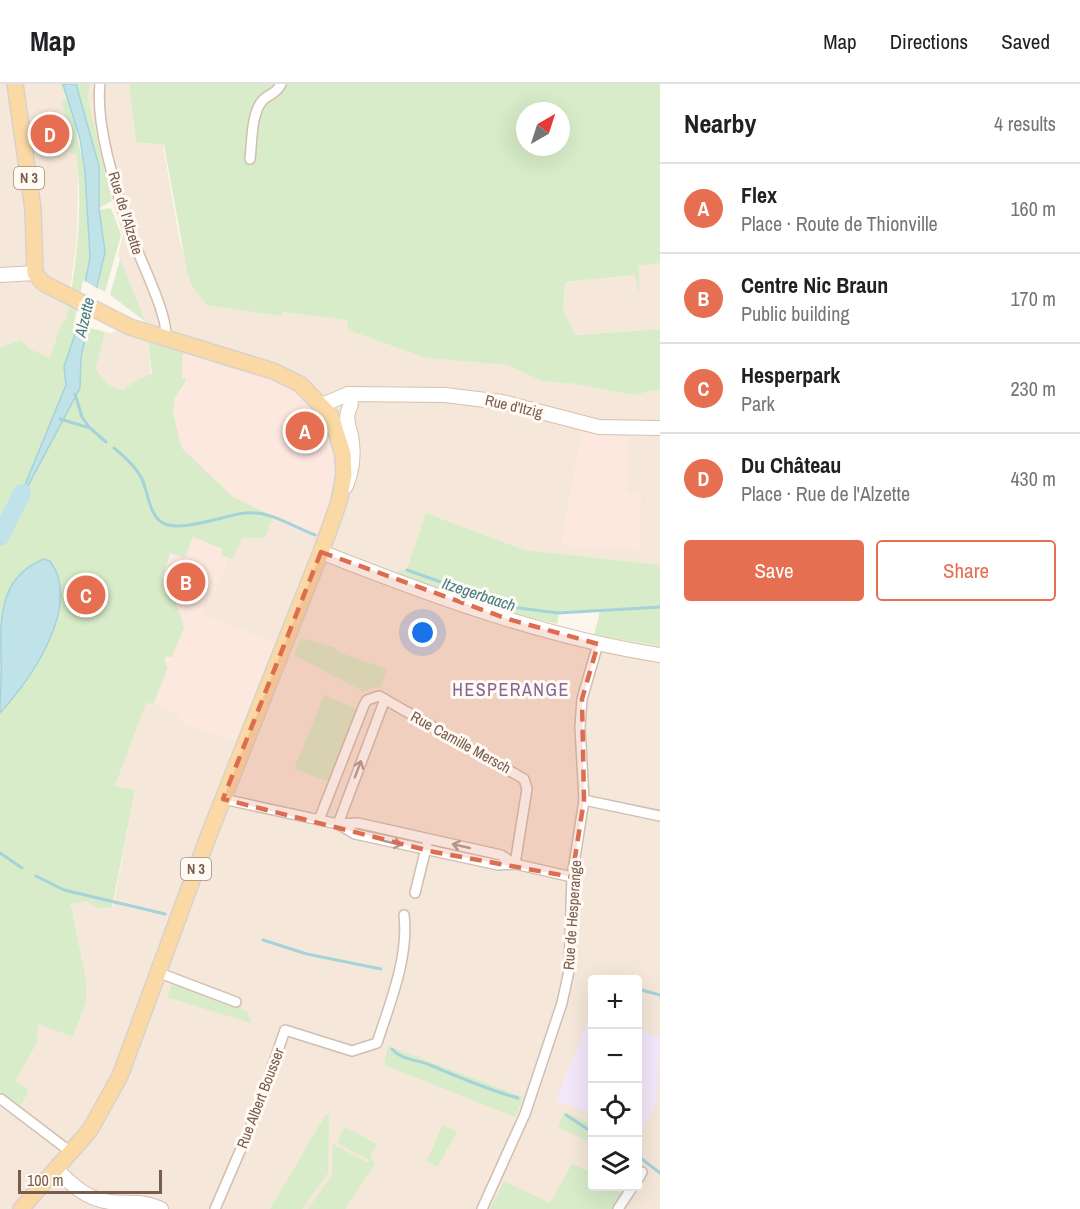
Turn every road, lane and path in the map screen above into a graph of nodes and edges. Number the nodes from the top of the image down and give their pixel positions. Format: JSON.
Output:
{"nodes":[{"id":1,"x":15,"y":84,"type":"edge"},
{"id":2,"x":100,"y":84,"type":"edge"},
{"id":3,"x":281,"y":84,"type":"edge"},
{"id":4,"x":250,"y":159,"type":"dead end"},
{"id":5,"x":35,"y":273,"type":"junction"},
{"id":6,"x":0,"y":275,"type":"edge"},
{"id":7,"x":165,"y":338,"type":"junction"},
{"id":8,"x":366,"y":395,"type":"junction"},
{"id":9,"x":351,"y":404,"type":"junction"},
{"id":10,"x":326,"y":410,"type":"junction"},
{"id":11,"x":660,"y":428,"type":"edge"},
{"id":12,"x":339,"y":502,"type":"junction"},
{"id":13,"x":321,"y":552,"type":"junction"},
{"id":14,"x":598,"y":644,"type":"junction"},
{"id":15,"x":660,"y":655,"type":"edge"},
{"id":16,"x":385,"y":699,"type":"junction"},
{"id":17,"x":223,"y":799,"type":"junction"},
{"id":18,"x":584,"y":800,"type":"junction"},
{"id":19,"x":660,"y":816,"type":"edge"},
{"id":20,"x":319,"y":820,"type":"junction"},
{"id":21,"x":338,"y":824,"type":"junction"},
{"id":22,"x":428,"y":839,"type":"junction"},
{"id":23,"x":425,"y":850,"type":"junction"},
{"id":24,"x":515,"y":864,"type":"junction"},
{"id":25,"x":572,"y":877,"type":"junction"},
{"id":26,"x":415,"y":893,"type":"dead end"},
{"id":27,"x":404,"y":915,"type":"dead end"},
{"id":28,"x":157,"y":972,"type":"junction"},
{"id":29,"x":236,"y":1002,"type":"dead end"},
{"id":30,"x":1,"y":1099,"type":"edge"},
{"id":31,"x":72,"y":1153,"type":"junction"},
{"id":32,"x":57,"y":1170,"type":"junction"},
{"id":33,"x":630,"y":1191,"type":"edge"},
{"id":34,"x":21,"y":1209,"type":"edge"},
{"id":35,"x":161,"y":1209,"type":"edge"},
{"id":36,"x":215,"y":1209,"type":"edge"},
{"id":37,"x":482,"y":1209,"type":"edge"},
{"id":38,"x":618,"y":1209,"type":"edge"}],
"edges":[{"from":1,"to":5,"type":"main road","number":"N 3"},
{"from":2,"to":7,"type":"street","name":"Rue de l'Alzette"},
{"from":3,"to":4,"type":"street"},
{"from":5,"to":6,"type":"main road"},
{"from":5,"to":7,"type":"main road"},
{"from":7,"to":10,"type":"main road"},
{"from":8,"to":9,"type":"main road","name":"Rue d'Itzig"},
{"from":8,"to":10,"type":"main road","name":"Rue d'Itzig"},
{"from":8,"to":11,"type":"main road","name":"Rue d'Itzig"},
{"from":9,"to":10,"type":"main road","name":"Rue d'Itzig"},
{"from":9,"to":12,"type":"main road"},
{"from":10,"to":12,"type":"main road","number":"N 3"},
{"from":12,"to":13,"type":"main road","number":"N 3"},
{"from":13,"to":14,"type":"main road"},
{"from":13,"to":17,"type":"main road","number":"N 3"},
{"from":14,"to":15,"type":"main road"},
{"from":14,"to":18,"type":"street","name":"Rue de Hesperange"},
{"from":16,"to":20,"type":"street"},
{"from":21,"to":16,"type":"street","one_way":true},
{"from":16,"to":24,"type":"street","name":"Rue Camille Mersch"},
{"from":17,"to":20,"type":"street"},
{"from":17,"to":28,"type":"main road","number":"N 3"},
{"from":18,"to":19,"type":"street"},
{"from":18,"to":25,"type":"street","name":"Rue de Hesperange"},
{"from":20,"to":21,"type":"street"},
{"from":21,"to":22,"type":"street"},
{"from":21,"to":23,"type":"street","one_way":true},
{"from":22,"to":23,"type":"street"},
{"from":24,"to":22,"type":"street","one_way":true},
{"from":23,"to":24,"type":"street"},
{"from":23,"to":26,"type":"street"},
{"from":24,"to":25,"type":"street"},
{"from":25,"to":37,"type":"street","name":"Rue de Hesperange"},
{"from":27,"to":36,"type":"street","name":"Rue Albert Bousser"},
{"from":28,"to":29,"type":"street"},
{"from":28,"to":31,"type":"main road","number":"N 3"},
{"from":30,"to":31,"type":"street"},
{"from":31,"to":32,"type":"main road","number":"N 3"},
{"from":32,"to":34,"type":"main road","number":"N 3"},
{"from":32,"to":35,"type":"main road"},
{"from":33,"to":38,"type":"street"}]}
